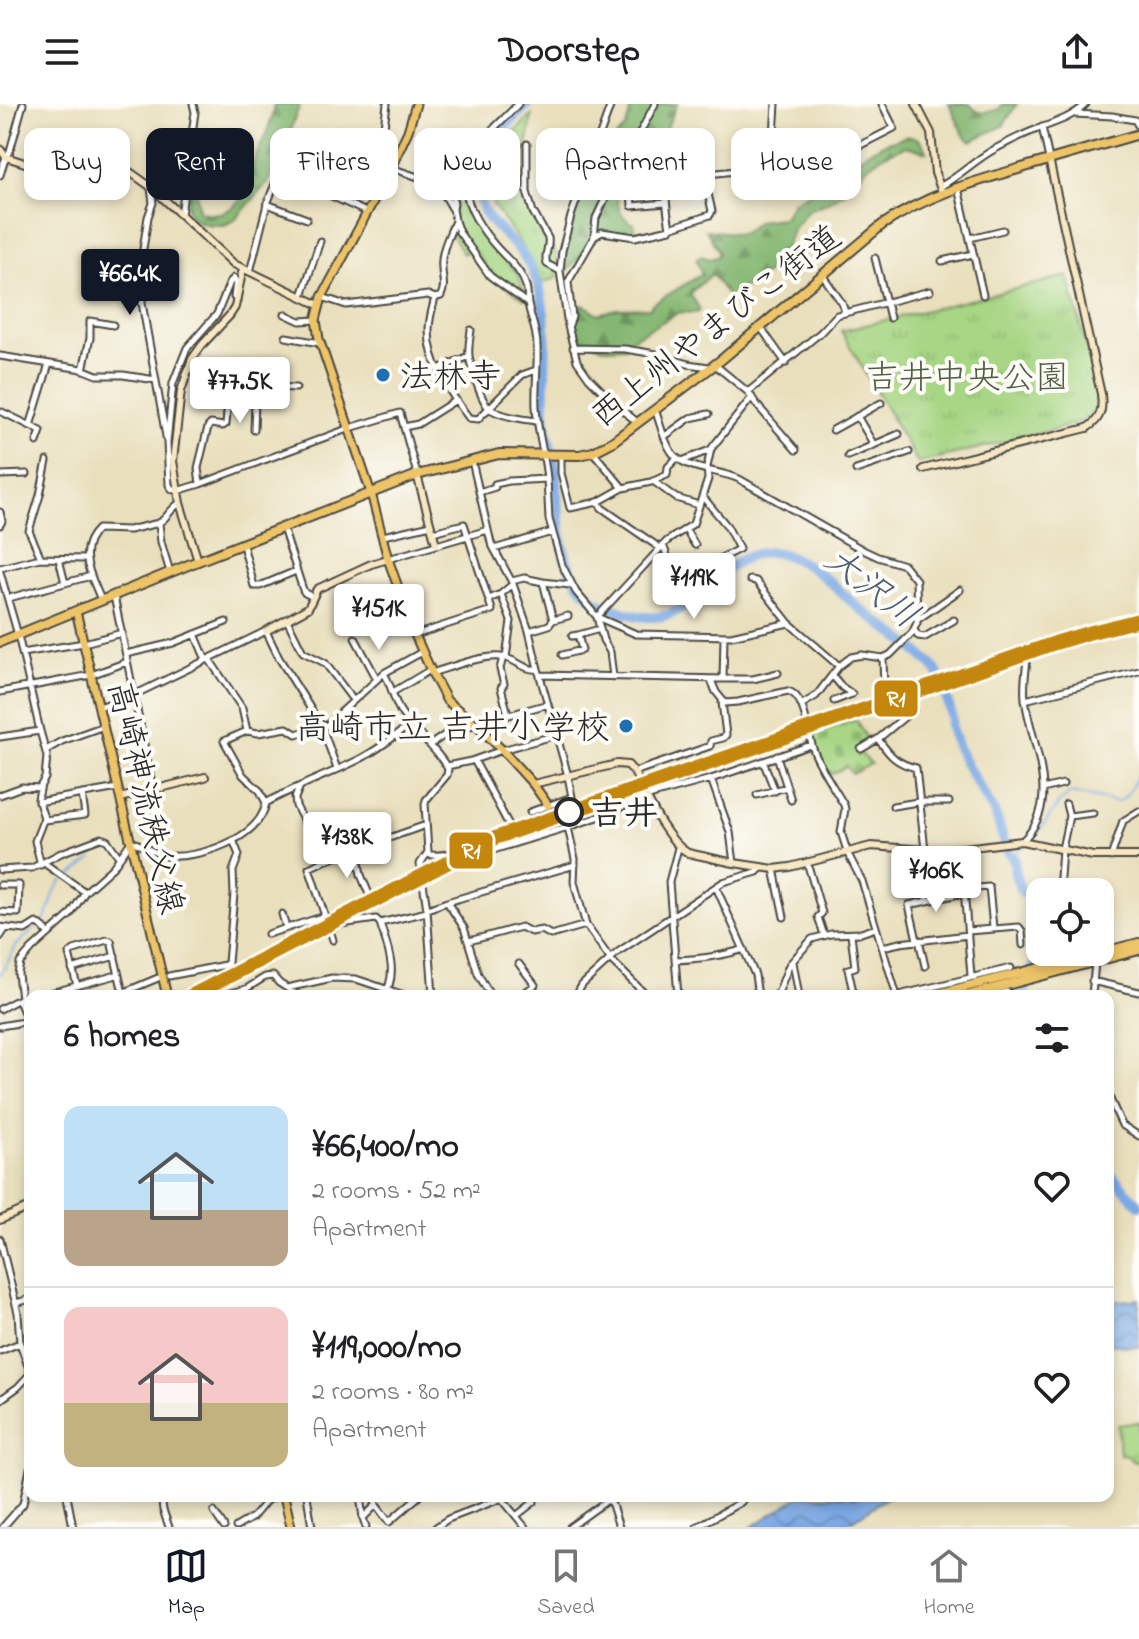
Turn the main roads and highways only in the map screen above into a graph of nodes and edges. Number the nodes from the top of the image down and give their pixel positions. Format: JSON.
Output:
{"nodes":[{"id":1,"x":416,"y":104,"type":"edge"},
{"id":2,"x":1139,"y":134,"type":"edge"},
{"id":3,"x":371,"y":493,"type":"junction"},
{"id":4,"x":76,"y":611,"type":"junction"},
{"id":5,"x":0,"y":642,"type":"edge"},
{"id":6,"x":548,"y":805,"type":"road end"},
{"id":7,"x":1139,"y":943,"type":"edge"},
{"id":8,"x":1139,"y":950,"type":"edge"},
{"id":9,"x":1114,"y":951,"type":"edge"},
{"id":10,"x":1114,"y":954,"type":"edge"},
{"id":11,"x":1064,"y":966,"type":"edge"},
{"id":12,"x":1010,"y":980,"type":"junction"},
{"id":13,"x":166,"y":990,"type":"edge"},
{"id":14,"x":959,"y":990,"type":"edge"},
{"id":15,"x":982,"y":990,"type":"edge"},
{"id":16,"x":285,"y":1502,"type":"edge"},
{"id":17,"x":291,"y":1527,"type":"edge"}],
"edges":[{"from":1,"to":3,"type":"main road"},
{"from":2,"to":3,"type":"highway","name":"西上州やまびこ街道"},
{"from":3,"to":4,"type":"highway","name":"西上州やまびこ街道"},
{"from":3,"to":6,"type":"main road"},
{"from":4,"to":5,"type":"highway","name":"西上州やまびこ街道"},
{"from":4,"to":13,"type":"main road","name":"高崎神流秩父線"},
{"from":7,"to":9,"type":"highway"},
{"from":8,"to":10,"type":"highway"},
{"from":11,"to":12,"type":"highway"},
{"from":12,"to":14,"type":"highway"},
{"from":12,"to":15,"type":"highway"},
{"from":16,"to":17,"type":"main road"}]}
